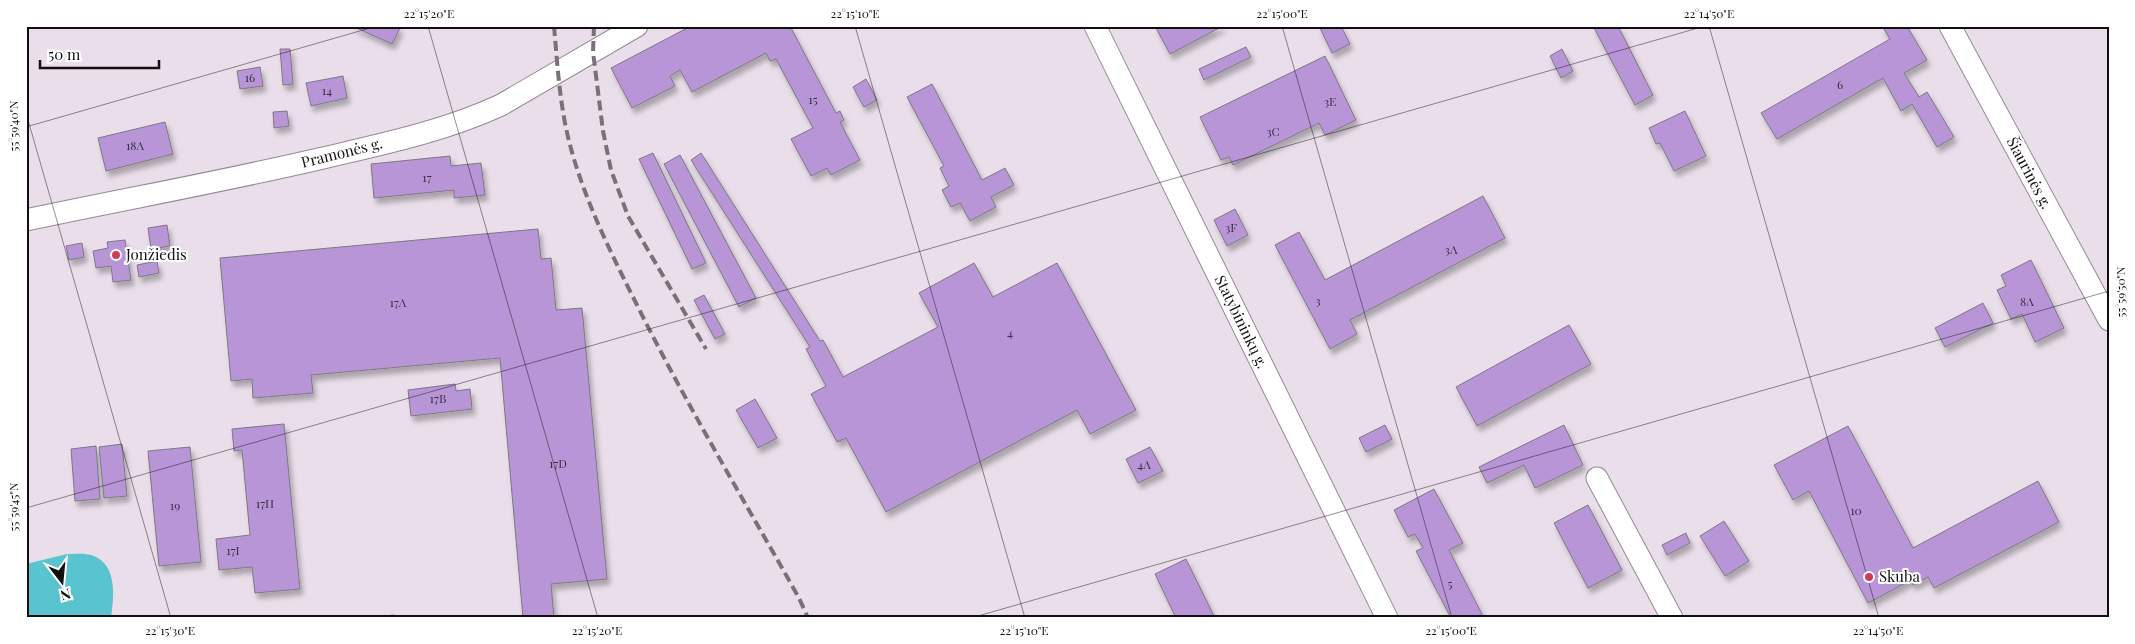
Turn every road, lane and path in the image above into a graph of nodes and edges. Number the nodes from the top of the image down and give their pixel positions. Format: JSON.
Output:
{"nodes":[{"id":1,"x":637,"y":26,"type":"edge"},
{"id":2,"x":1095,"y":26,"type":"edge"},
{"id":3,"x":1950,"y":26,"type":"edge"},
{"id":4,"x":26,"y":220,"type":"edge"},
{"id":5,"x":2109,"y":320,"type":"edge"},
{"id":6,"x":1597,"y":478,"type":"dead end"},
{"id":7,"x":1387,"y":618,"type":"edge"},
{"id":8,"x":1672,"y":618,"type":"edge"}],
"edges":[{"from":1,"to":4,"type":"street","name":"Pramonės g."},
{"from":2,"to":7,"type":"street","name":"Statybininkų g."},
{"from":3,"to":5,"type":"street","name":"Šiaurinės g."},
{"from":6,"to":8,"type":"street"}]}
